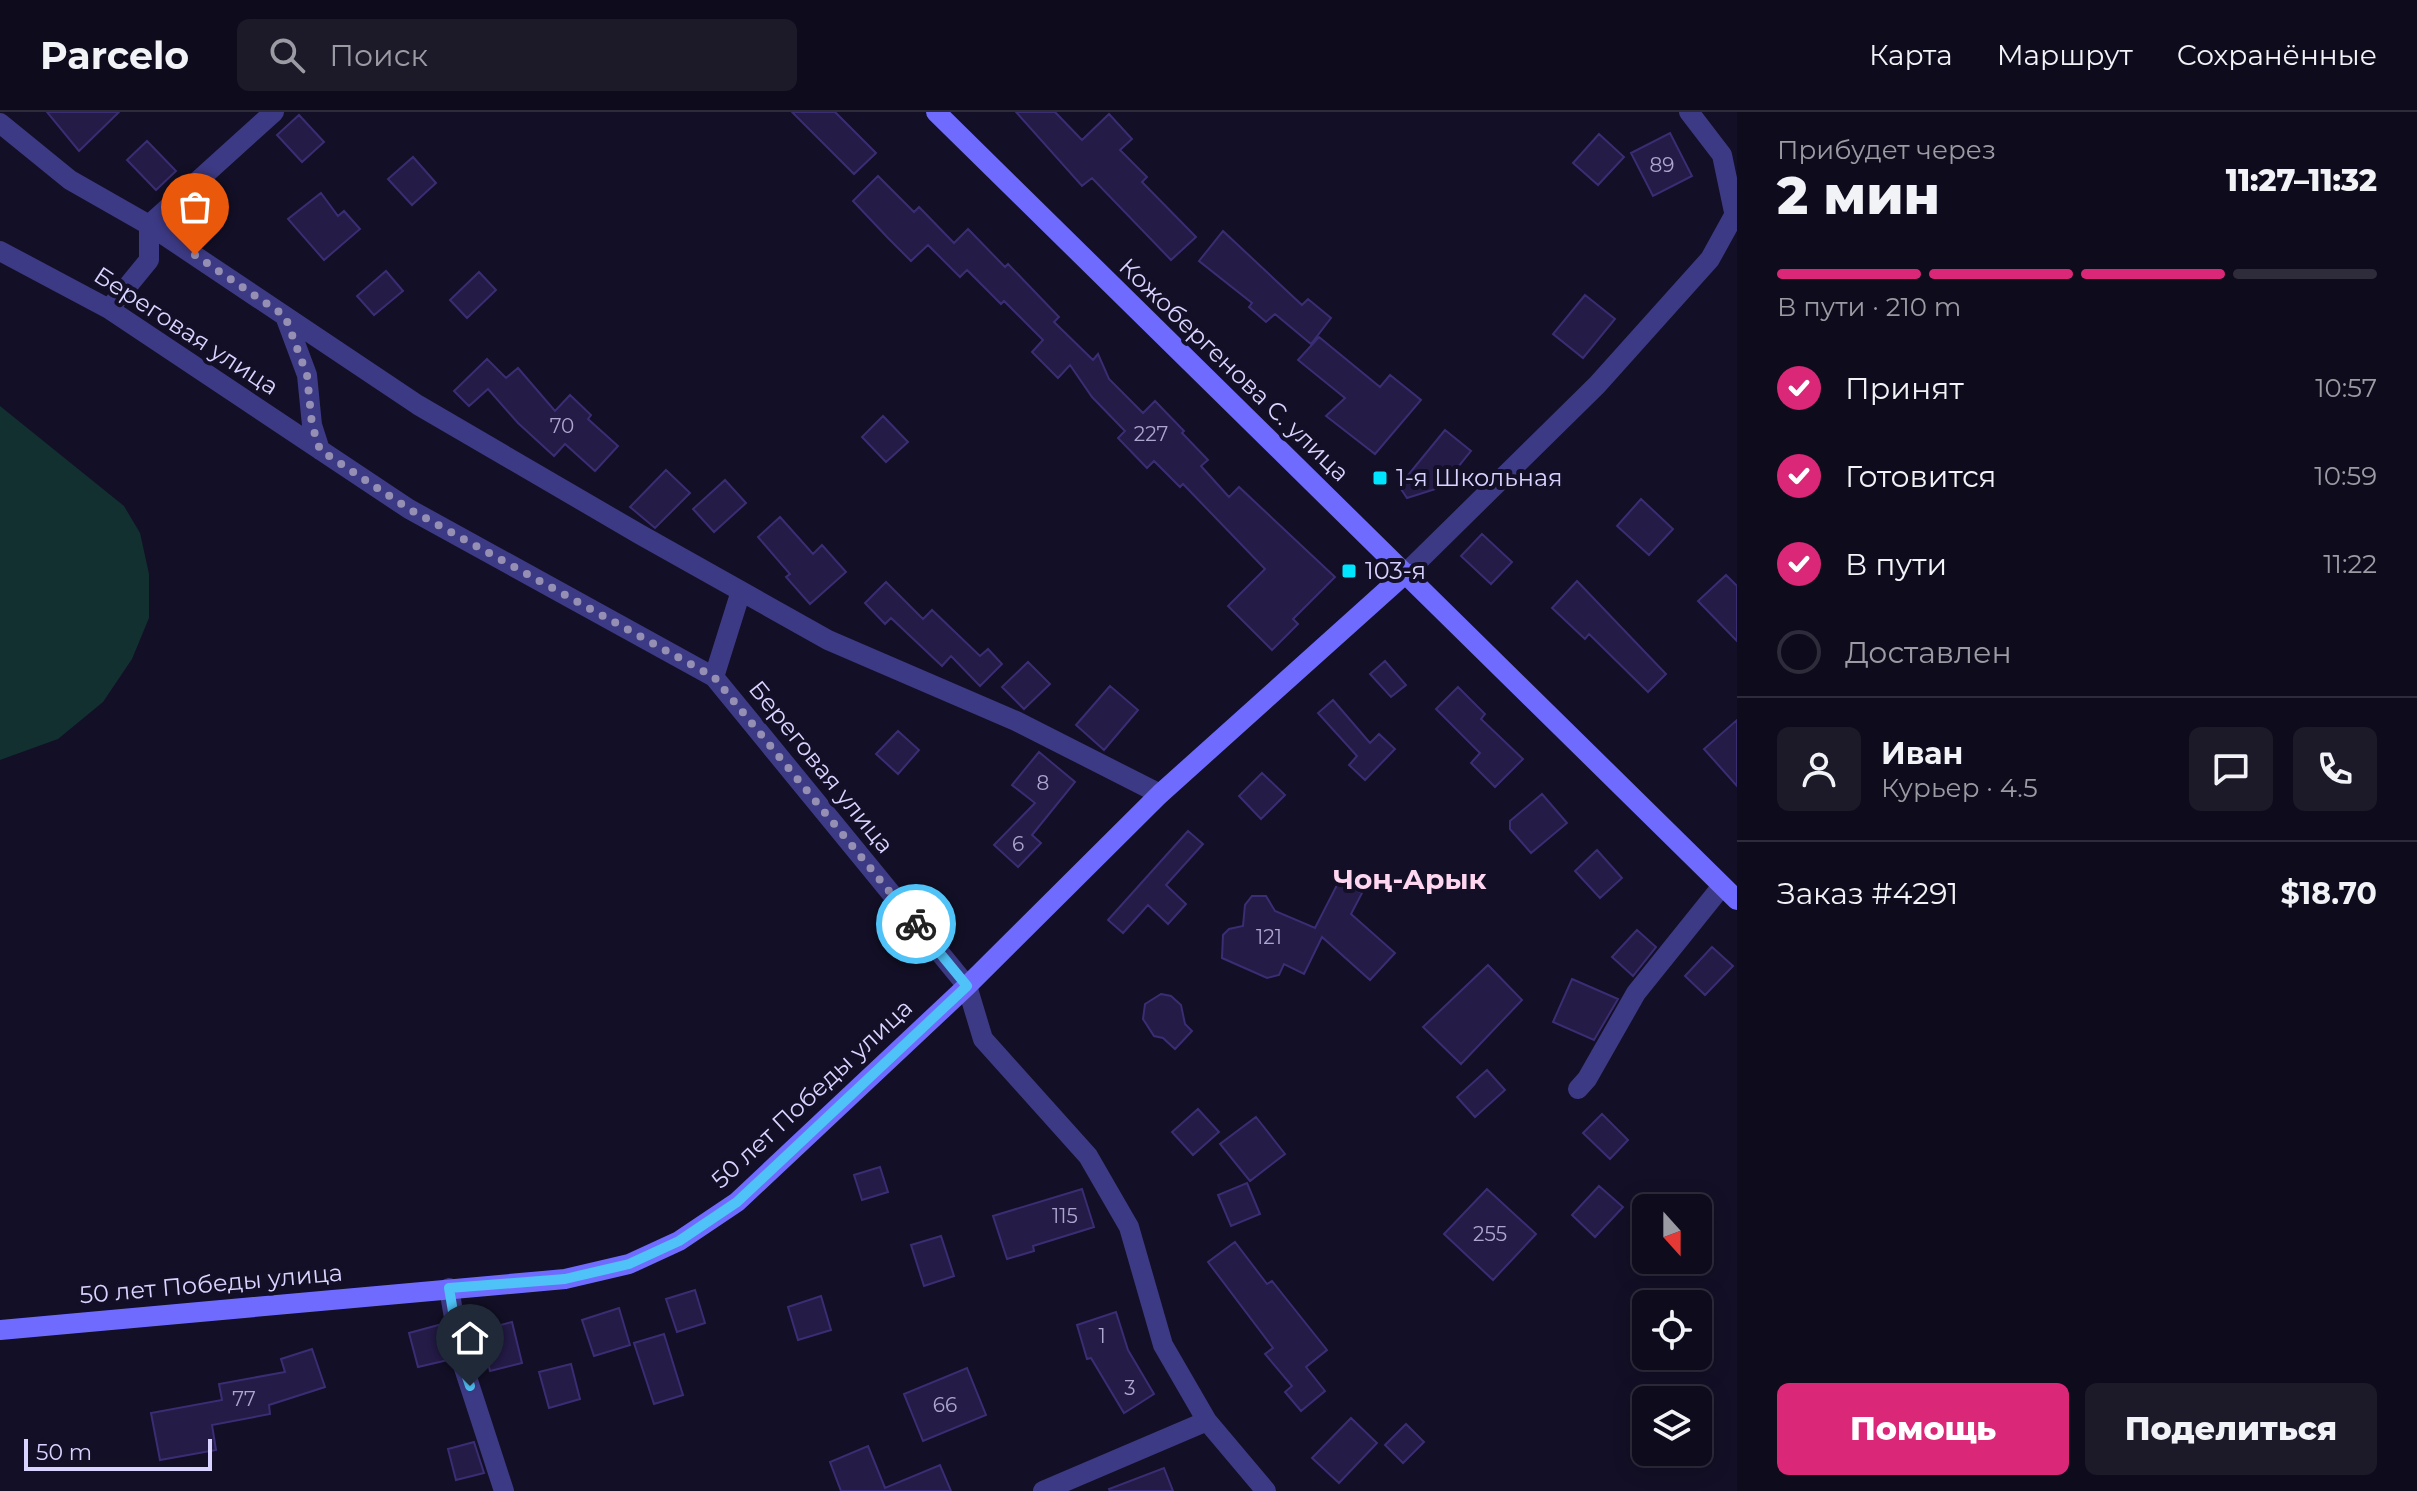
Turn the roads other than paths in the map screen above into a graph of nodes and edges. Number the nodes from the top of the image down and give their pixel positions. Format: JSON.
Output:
{"nodes":[{"id":1,"x":274,"y":112,"type":"edge"},
{"id":2,"x":936,"y":112,"type":"edge"},
{"id":3,"x":1689,"y":112,"type":"edge"},
{"id":4,"x":0,"y":123,"type":"edge"},
{"id":5,"x":1736,"y":211,"type":"edge"},
{"id":6,"x":149,"y":225,"type":"junction"},
{"id":7,"x":0,"y":251,"type":"edge"},
{"id":8,"x":109,"y":309,"type":"junction"},
{"id":9,"x":285,"y":316,"type":"junction"},
{"id":10,"x":320,"y":450,"type":"junction"},
{"id":11,"x":1406,"y":573,"type":"junction"},
{"id":12,"x":741,"y":591,"type":"junction"},
{"id":13,"x":714,"y":677,"type":"junction"},
{"id":14,"x":1160,"y":794,"type":"junction"},
{"id":15,"x":1730,"y":893,"type":"edge"},
{"id":16,"x":967,"y":986,"type":"junction"},
{"id":17,"x":1578,"y":1089,"type":"dead end"},
{"id":18,"x":449,"y":1288,"type":"junction"},
{"id":19,"x":0,"y":1330,"type":"edge"},
{"id":20,"x":1207,"y":1421,"type":"junction"},
{"id":21,"x":504,"y":1491,"type":"edge"},
{"id":22,"x":1043,"y":1491,"type":"edge"},
{"id":23,"x":1266,"y":1491,"type":"edge"}],
"edges":[{"from":1,"to":6,"type":"street"},
{"from":2,"to":11,"type":"main road","name":"Кожобергенова С. улица"},
{"from":3,"to":5,"type":"street"},
{"from":4,"to":6,"type":"street"},
{"from":5,"to":11,"type":"street"},
{"from":6,"to":8,"type":"street"},
{"from":6,"to":9,"type":"street"},
{"from":7,"to":8,"type":"street","name":"Береговая улица"},
{"from":8,"to":10,"type":"street","name":"Береговая улица"},
{"from":9,"to":10,"type":"street"},
{"from":9,"to":12,"type":"street"},
{"from":10,"to":13,"type":"street","name":"Береговая улица"},
{"from":11,"to":14,"type":"main road","name":"50 лет Победы улица"},
{"from":11,"to":15,"type":"main road","name":"Кожобергенова С. улица"},
{"from":12,"to":13,"type":"street","name":"Береговая улица"},
{"from":12,"to":14,"type":"street"},
{"from":13,"to":16,"type":"street","name":"Береговая улица"},
{"from":14,"to":16,"type":"main road","name":"50 лет Победы улица"},
{"from":15,"to":17,"type":"street"},
{"from":16,"to":18,"type":"main road","name":"50 лет Победы улица"},
{"from":16,"to":20,"type":"street","name":"Береговая улица"},
{"from":18,"to":19,"type":"main road","name":"50 лет Победы улица"},
{"from":18,"to":21,"type":"street"},
{"from":20,"to":22,"type":"street"},
{"from":20,"to":23,"type":"street","name":"Береговая улица"}]}
